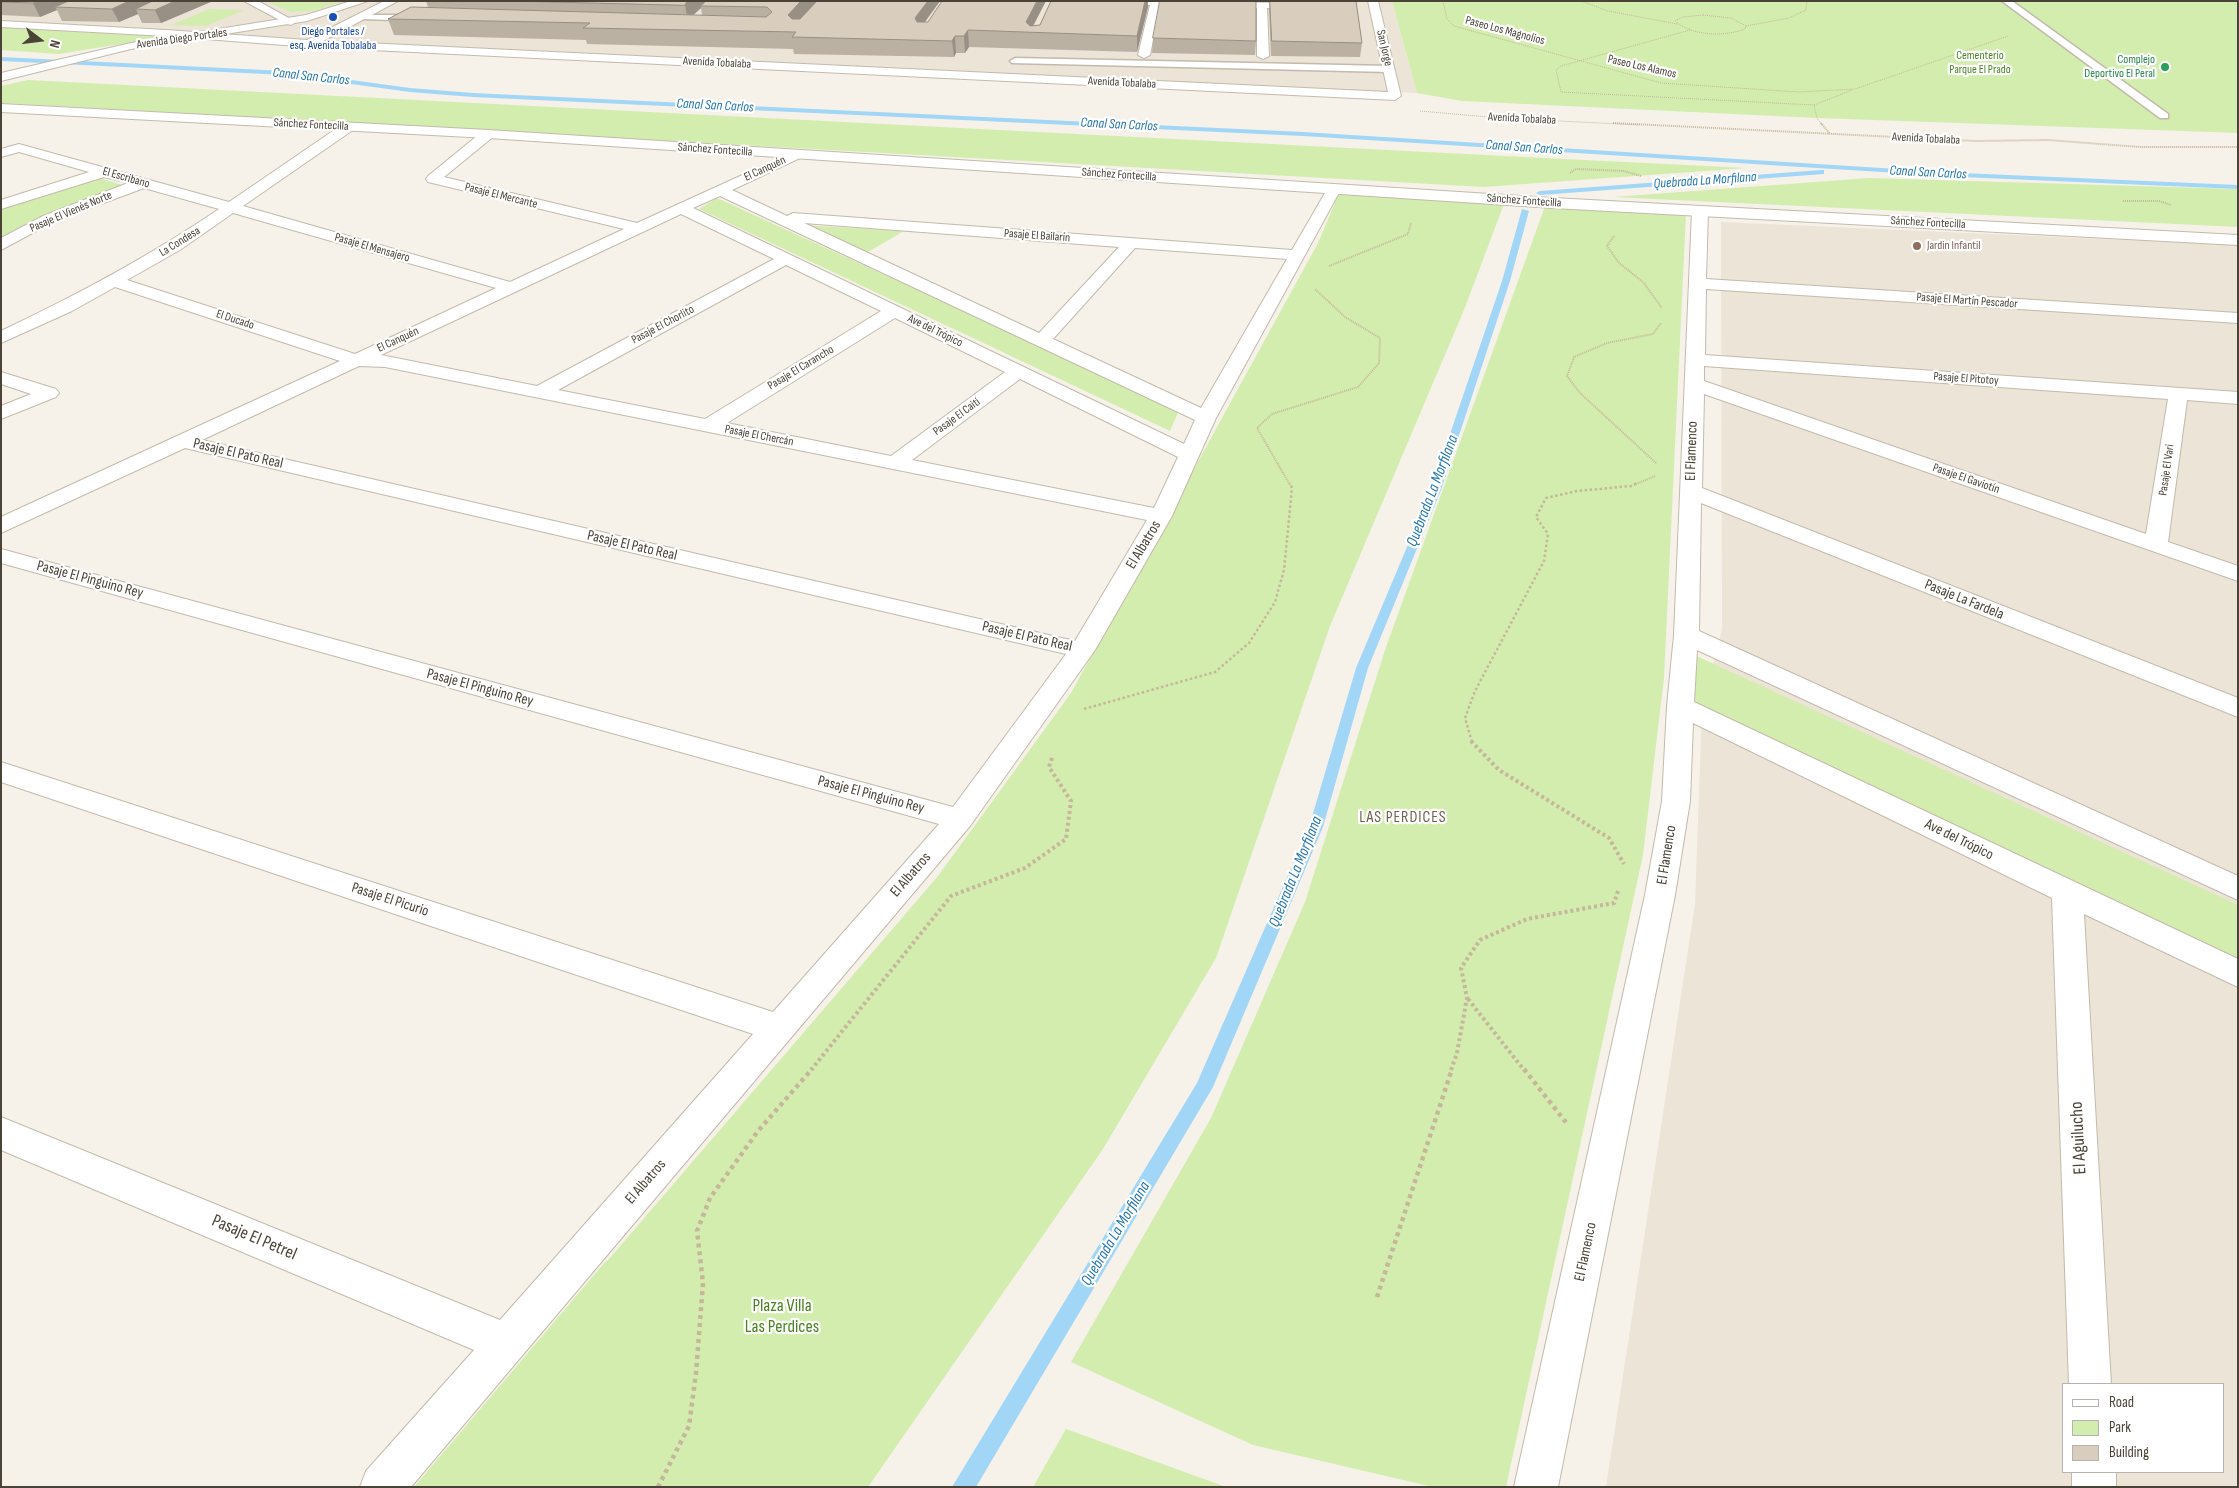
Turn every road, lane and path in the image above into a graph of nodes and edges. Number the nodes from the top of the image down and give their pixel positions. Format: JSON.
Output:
{"nodes":[{"id":1,"x":249,"y":1,"type":"edge"},
{"id":2,"x":363,"y":1,"type":"edge"},
{"id":3,"x":393,"y":1,"type":"edge"},
{"id":4,"x":1104,"y":1,"type":"edge"},
{"id":5,"x":1443,"y":1,"type":"edge"},
{"id":6,"x":1581,"y":1,"type":"edge"},
{"id":7,"x":1807,"y":1,"type":"edge"},
{"id":8,"x":2006,"y":1,"type":"edge"},
{"id":9,"x":1156,"y":2,"type":"edge"},
{"id":10,"x":1262,"y":5,"type":"junction"},
{"id":11,"x":1371,"y":5,"type":"edge"},
{"id":12,"x":1318,"y":6,"type":"edge"},
{"id":13,"x":60,"y":15,"type":"edge"},
{"id":14,"x":363,"y":16,"type":"junction"},
{"id":15,"x":427,"y":18,"type":"edge"},
{"id":16,"x":138,"y":19,"type":"edge"},
{"id":17,"x":291,"y":22,"type":"junction"},
{"id":18,"x":1,"y":24,"type":"edge"},
{"id":19,"x":1677,"y":24,"type":"junction"},
{"id":20,"x":31,"y":26,"type":"junction"},
{"id":21,"x":1746,"y":26,"type":"junction"},
{"id":22,"x":110,"y":30,"type":"junction"},
{"id":23,"x":1690,"y":30,"type":"junction"},
{"id":24,"x":2014,"y":34,"type":"dead end"},
{"id":25,"x":192,"y":36,"type":"junction"},
{"id":26,"x":310,"y":44,"type":"junction"},
{"id":27,"x":1144,"y":55,"type":"dead end"},
{"id":28,"x":1263,"y":56,"type":"dead end"},
{"id":29,"x":1578,"y":60,"type":"junction"},
{"id":30,"x":1015,"y":61,"type":"dead end"},
{"id":31,"x":1388,"y":70,"type":"junction"},
{"id":32,"x":1,"y":77,"type":"edge"},
{"id":33,"x":1855,"y":89,"type":"junction"},
{"id":34,"x":1395,"y":96,"type":"junction"},
{"id":35,"x":1814,"y":105,"type":"junction"},
{"id":36,"x":1,"y":108,"type":"edge"},
{"id":37,"x":2164,"y":116,"type":"dead end"},
{"id":38,"x":348,"y":128,"type":"junction"},
{"id":39,"x":488,"y":134,"type":"junction"},
{"id":40,"x":1830,"y":134,"type":"junction"},
{"id":41,"x":2238,"y":147,"type":"edge"},
{"id":42,"x":1,"y":153,"type":"edge"},
{"id":43,"x":795,"y":155,"type":"junction"},
{"id":44,"x":104,"y":172,"type":"junction"},
{"id":45,"x":143,"y":182,"type":"junction"},
{"id":46,"x":1334,"y":189,"type":"junction"},
{"id":47,"x":720,"y":190,"type":"junction"},
{"id":48,"x":1421,"y":195,"type":"junction"},
{"id":49,"x":1,"y":205,"type":"edge"},
{"id":50,"x":1624,"y":207,"type":"junction"},
{"id":51,"x":233,"y":208,"type":"junction"},
{"id":52,"x":681,"y":208,"type":"junction"},
{"id":53,"x":1700,"y":211,"type":"junction"},
{"id":54,"x":776,"y":216,"type":"junction"},
{"id":55,"x":638,"y":228,"type":"junction"},
{"id":56,"x":2238,"y":240,"type":"edge"},
{"id":57,"x":1131,"y":243,"type":"junction"},
{"id":58,"x":1,"y":245,"type":"edge"},
{"id":59,"x":1297,"y":255,"type":"junction"},
{"id":60,"x":786,"y":259,"type":"junction"},
{"id":61,"x":1321,"y":269,"type":"dead end"},
{"id":62,"x":114,"y":281,"type":"junction"},
{"id":63,"x":1697,"y":283,"type":"junction"},
{"id":64,"x":1310,"y":285,"type":"dead end"},
{"id":65,"x":511,"y":288,"type":"junction"},
{"id":66,"x":894,"y":311,"type":"junction"},
{"id":67,"x":1667,"y":316,"type":"dead end"},
{"id":68,"x":2238,"y":318,"type":"edge"},
{"id":69,"x":1662,"y":322,"type":"dead end"},
{"id":70,"x":1,"y":338,"type":"edge"},
{"id":71,"x":1042,"y":340,"type":"junction"},
{"id":72,"x":356,"y":360,"type":"junction"},
{"id":73,"x":1695,"y":360,"type":"junction"},
{"id":74,"x":1018,"y":372,"type":"junction"},
{"id":75,"x":1,"y":378,"type":"edge"},
{"id":76,"x":1694,"y":384,"type":"junction"},
{"id":77,"x":540,"y":392,"type":"junction"},
{"id":78,"x":2178,"y":394,"type":"junction"},
{"id":79,"x":2238,"y":398,"type":"edge"},
{"id":80,"x":1,"y":413,"type":"edge"},
{"id":81,"x":1206,"y":418,"type":"junction"},
{"id":82,"x":708,"y":426,"type":"junction"},
{"id":83,"x":182,"y":441,"type":"junction"},
{"id":84,"x":1189,"y":454,"type":"junction"},
{"id":85,"x":895,"y":463,"type":"junction"},
{"id":86,"x":1690,"y":491,"type":"junction"},
{"id":87,"x":1162,"y":516,"type":"junction"},
{"id":88,"x":1,"y":526,"type":"edge"},
{"id":89,"x":2156,"y":546,"type":"junction"},
{"id":90,"x":1,"y":556,"type":"edge"},
{"id":91,"x":2238,"y":574,"type":"edge"},
{"id":92,"x":1686,"y":635,"type":"junction"},
{"id":93,"x":1082,"y":650,"type":"junction"},
{"id":94,"x":1680,"y":706,"type":"junction"},
{"id":95,"x":2238,"y":708,"type":"edge"},
{"id":96,"x":1083,"y":709,"type":"dead end"},
{"id":97,"x":1056,"y":749,"type":"dead end"},
{"id":98,"x":1,"y":772,"type":"edge"},
{"id":99,"x":960,"y":819,"type":"junction"},
{"id":100,"x":1626,"y":867,"type":"dead end"},
{"id":101,"x":1620,"y":885,"type":"dead end"},
{"id":102,"x":2238,"y":889,"type":"edge"},
{"id":103,"x":2068,"y":892,"type":"junction"},
{"id":104,"x":2238,"y":974,"type":"edge"},
{"id":105,"x":1468,"y":998,"type":"junction"},
{"id":106,"x":779,"y":1028,"type":"junction"},
{"id":107,"x":1,"y":1133,"type":"edge"},
{"id":108,"x":1603,"y":1170,"type":"junction"},
{"id":109,"x":1377,"y":1298,"type":"dead end"},
{"id":110,"x":506,"y":1343,"type":"junction"},
{"id":111,"x":2090,"y":1383,"type":"edge"},
{"id":112,"x":2094,"y":1473,"type":"edge"},
{"id":113,"x":382,"y":1487,"type":"edge"},
{"id":114,"x":658,"y":1487,"type":"edge"},
{"id":115,"x":1536,"y":1487,"type":"edge"},
{"id":116,"x":2094,"y":1487,"type":"edge"}],
"edges":[{"from":1,"to":17,"type":"street"},
{"from":2,"to":17,"type":"street","name":"Avenida Diego Portales"},
{"from":3,"to":14,"type":"street"},
{"from":4,"to":9,"type":"street"},
{"from":5,"to":29,"type":"path","name":"Paseo Los Magnolios"},
{"from":6,"to":19,"type":"path"},
{"from":7,"to":21,"type":"path"},
{"from":8,"to":37,"type":"lane"},
{"from":9,"to":10,"type":"street"},
{"from":9,"to":27,"type":"street"},
{"from":10,"to":12,"type":"street"},
{"from":10,"to":28,"type":"street"},
{"from":11,"to":31,"type":"street","name":"San Jorge"},
{"from":13,"to":20,"type":"street"},
{"from":14,"to":15,"type":"lane"},
{"from":14,"to":26,"type":"street"},
{"from":16,"to":22,"type":"street"},
{"from":17,"to":25,"type":"street","name":"Avenida Diego Portales"},
{"from":18,"to":20,"type":"street","name":"Avenida Tobalaba"},
{"from":19,"to":21,"type":"path"},
{"from":19,"to":23,"type":"path"},
{"from":20,"to":22,"type":"street","name":"Avenida Tobalaba"},
{"from":21,"to":23,"type":"path"},
{"from":22,"to":25,"type":"street","name":"Avenida Tobalaba"},
{"from":23,"to":29,"type":"path"},
{"from":24,"to":33,"type":"path","name":"Paseo Los Alamos"},
{"from":25,"to":26,"type":"street","name":"Avenida Tobalaba"},
{"from":25,"to":32,"type":"street","name":"Avenida Diego Portales"},
{"from":26,"to":34,"type":"street","name":"Avenida Tobalaba"},
{"from":29,"to":33,"type":"path","name":"Paseo Los Alamos"},
{"from":29,"to":35,"type":"path","name":"Paseo Los Alamos"},
{"from":30,"to":31,"type":"lane"},
{"from":31,"to":34,"type":"street","name":"San Jorge"},
{"from":33,"to":35,"type":"path"},
{"from":34,"to":40,"type":"path","name":"Avenida Tobalaba"},
{"from":35,"to":40,"type":"path"},
{"from":36,"to":38,"type":"street","name":"Sánchez Fontecilla"},
{"from":38,"to":39,"type":"street","name":"Sánchez Fontecilla"},
{"from":38,"to":51,"type":"street","name":"La Condesa"},
{"from":39,"to":43,"type":"street","name":"Sánchez Fontecilla"},
{"from":39,"to":55,"type":"street","name":"Pasaje El Mercante"},
{"from":40,"to":41,"type":"path","name":"Avenida Tobalaba"},
{"from":42,"to":44,"type":"street","name":"El Escribano"},
{"from":43,"to":46,"type":"street","name":"Sánchez Fontecilla"},
{"from":43,"to":47,"type":"street","name":"El Canquén"},
{"from":44,"to":45,"type":"street","name":"El Escribano"},
{"from":44,"to":49,"type":"street"},
{"from":45,"to":51,"type":"street","name":"El Escribano"},
{"from":45,"to":58,"type":"street","name":"Pasaje El Vienés Norte"},
{"from":46,"to":48,"type":"street","name":"Sánchez Fontecilla"},
{"from":46,"to":59,"type":"street","name":"El Albatros"},
{"from":47,"to":52,"type":"street","name":"El Canquén"},
{"from":47,"to":54,"type":"street"},
{"from":48,"to":50,"type":"street","name":"Sánchez Fontecilla"},
{"from":48,"to":61,"type":"path"},
{"from":50,"to":53,"type":"street","name":"Sánchez Fontecilla"},
{"from":50,"to":67,"type":"path"},
{"from":51,"to":62,"type":"street","name":"La Condesa"},
{"from":51,"to":65,"type":"street","name":"Pasaje El Mensajero"},
{"from":52,"to":55,"type":"street","name":"El Canquén"},
{"from":52,"to":60,"type":"street","name":"Ave del Trópico"},
{"from":53,"to":56,"type":"street","name":"Sánchez Fontecilla"},
{"from":53,"to":63,"type":"street","name":"El Flamenco"},
{"from":54,"to":57,"type":"street","name":"Pasaje El Bailarín"},
{"from":54,"to":71,"type":"street"},
{"from":55,"to":65,"type":"street","name":"El Canquén"},
{"from":57,"to":59,"type":"street","name":"Pasaje El Bailarín"},
{"from":57,"to":71,"type":"street"},
{"from":59,"to":81,"type":"street","name":"El Albatros"},
{"from":60,"to":66,"type":"street","name":"Ave del Trópico"},
{"from":60,"to":77,"type":"street","name":"Pasaje El Chorlito"},
{"from":62,"to":70,"type":"street","name":"La Condesa"},
{"from":62,"to":72,"type":"street","name":"El Ducado"},
{"from":63,"to":68,"type":"street","name":"Pasaje El Martín Pescador"},
{"from":63,"to":73,"type":"street","name":"El Flamenco"},
{"from":64,"to":96,"type":"path"},
{"from":65,"to":72,"type":"street","name":"El Canquén"},
{"from":66,"to":74,"type":"street","name":"Ave del Trópico"},
{"from":66,"to":82,"type":"street","name":"Pasaje El Carancho"},
{"from":69,"to":100,"type":"path"},
{"from":71,"to":81,"type":"street"},
{"from":72,"to":77,"type":"street","name":"Pasaje El Chercán"},
{"from":72,"to":83,"type":"street","name":"El Canquén"},
{"from":73,"to":76,"type":"street","name":"El Flamenco"},
{"from":73,"to":78,"type":"street","name":"Pasaje El Pitotoy"},
{"from":74,"to":84,"type":"street","name":"Ave del Trópico"},
{"from":74,"to":85,"type":"street","name":"Pasaje El Caiti"},
{"from":75,"to":80,"type":"street"},
{"from":76,"to":86,"type":"street","name":"El Flamenco"},
{"from":76,"to":89,"type":"street","name":"Pasaje El Gaviotín"},
{"from":77,"to":82,"type":"street","name":"Pasaje El Chercán"},
{"from":78,"to":79,"type":"street","name":"Pasaje El Pitotoy"},
{"from":78,"to":89,"type":"street","name":"Pasaje El Vari"},
{"from":81,"to":84,"type":"street","name":"El Albatros"},
{"from":82,"to":85,"type":"street","name":"Pasaje El Chercán"},
{"from":83,"to":88,"type":"street","name":"El Canquén"},
{"from":83,"to":93,"type":"street","name":"Pasaje El Pato Real"},
{"from":84,"to":87,"type":"street","name":"El Albatros"},
{"from":85,"to":87,"type":"street","name":"Pasaje El Chercán"},
{"from":86,"to":92,"type":"street","name":"El Flamenco"},
{"from":86,"to":95,"type":"street","name":"Pasaje La Fardela"},
{"from":87,"to":93,"type":"street","name":"El Albatros"},
{"from":89,"to":91,"type":"street","name":"Pasaje El Gaviotín"},
{"from":90,"to":99,"type":"street","name":"Pasaje El Pinguino Rey"},
{"from":92,"to":94,"type":"street","name":"El Flamenco"},
{"from":92,"to":102,"type":"street"},
{"from":93,"to":99,"type":"street","name":"El Albatros"},
{"from":94,"to":103,"type":"street","name":"Ave del Trópico"},
{"from":94,"to":108,"type":"street","name":"El Flamenco"},
{"from":97,"to":114,"type":"path"},
{"from":98,"to":106,"type":"street","name":"Pasaje El Picurio"},
{"from":99,"to":106,"type":"street","name":"El Albatros"},
{"from":101,"to":105,"type":"path"},
{"from":103,"to":104,"type":"street","name":"Ave del Trópico"},
{"from":103,"to":111,"type":"street","name":"El Aguilucho"},
{"from":105,"to":108,"type":"path"},
{"from":105,"to":109,"type":"path"},
{"from":106,"to":110,"type":"street","name":"El Albatros"},
{"from":107,"to":110,"type":"street","name":"Pasaje El Petrel"},
{"from":108,"to":115,"type":"street","name":"El Flamenco"},
{"from":110,"to":113,"type":"street","name":"El Albatros"},
{"from":112,"to":116,"type":"street"}]}
